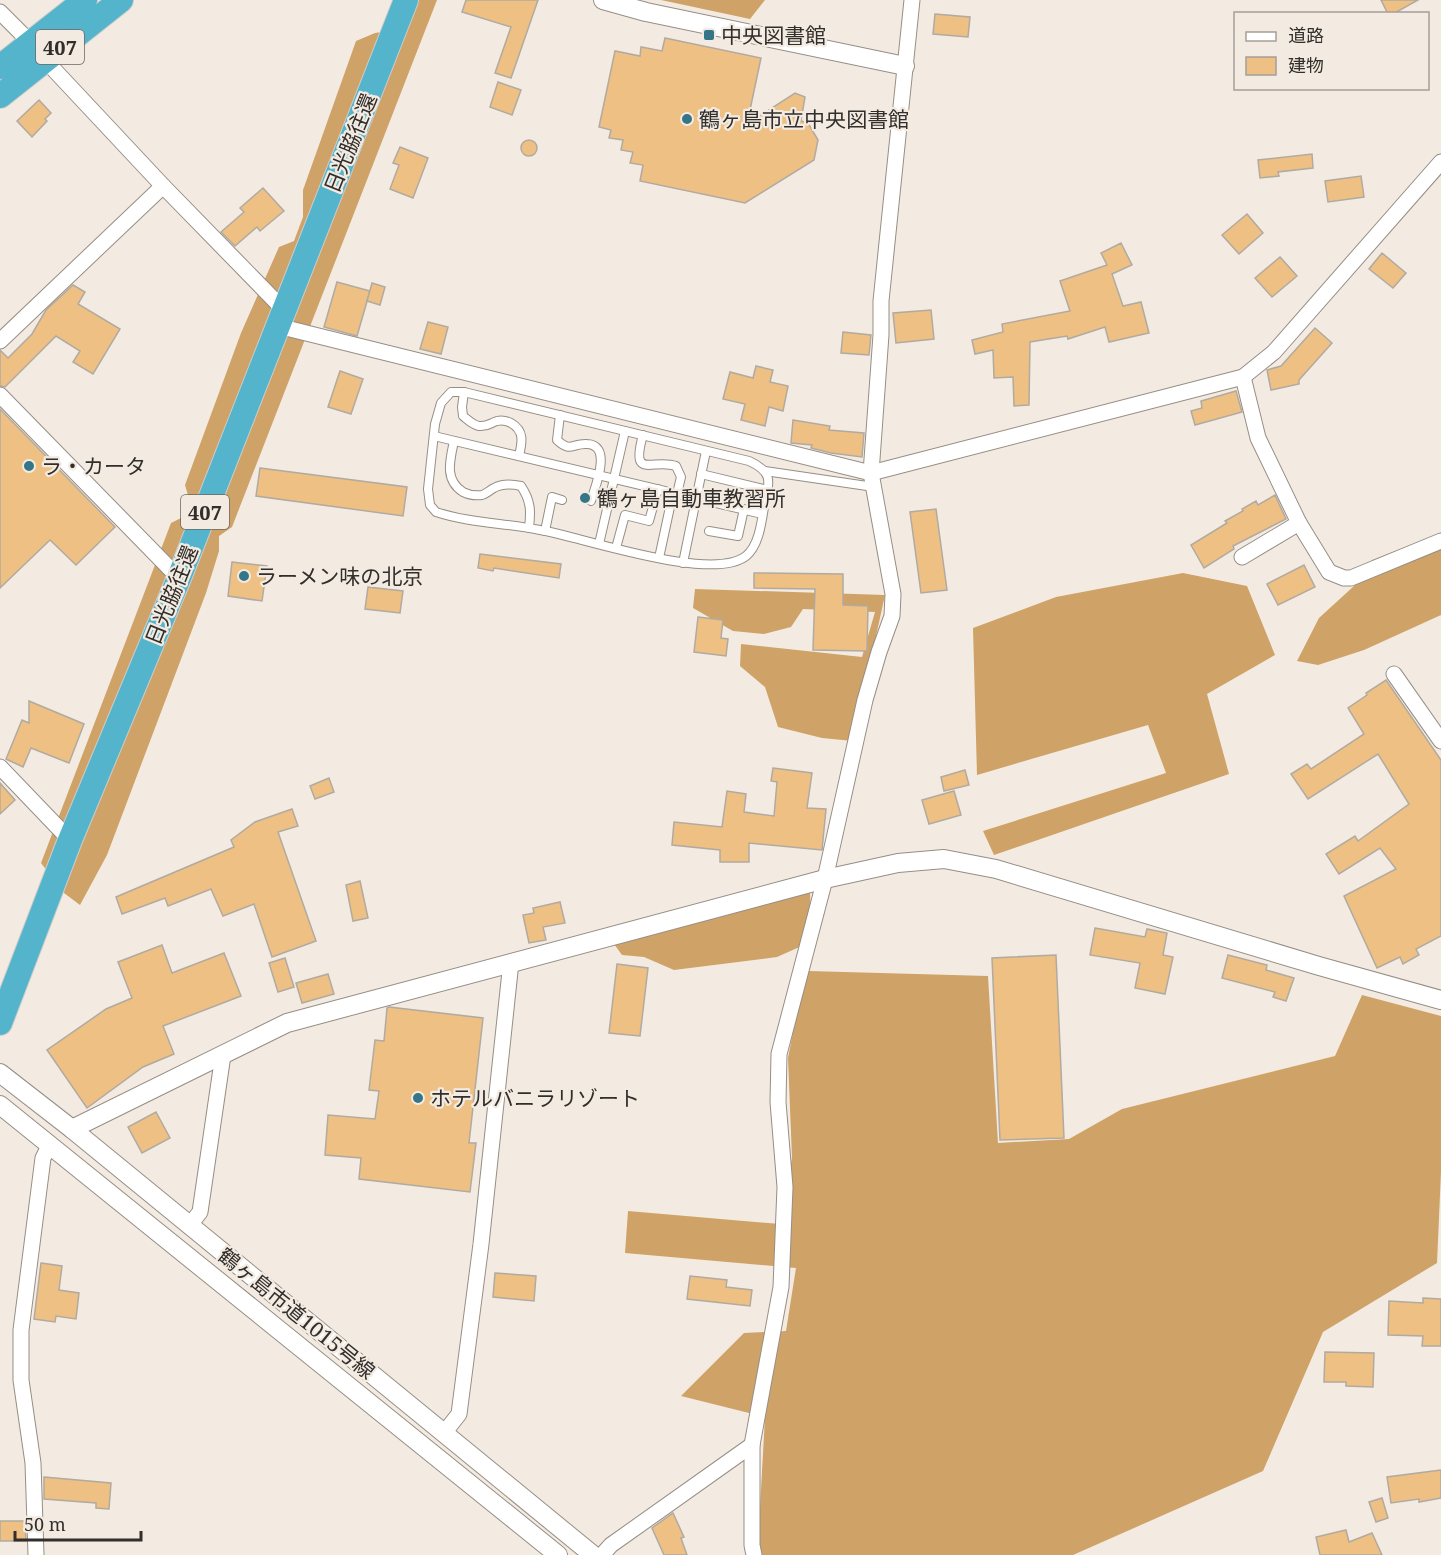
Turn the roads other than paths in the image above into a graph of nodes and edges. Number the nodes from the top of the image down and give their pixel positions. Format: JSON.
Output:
{"nodes":[{"id":1,"x":84,"y":0,"type":"edge"},
{"id":2,"x":121,"y":0,"type":"edge"},
{"id":3,"x":406,"y":0,"type":"edge"},
{"id":4,"x":603,"y":0,"type":"edge"},
{"id":5,"x":912,"y":0,"type":"edge"},
{"id":6,"x":0,"y":12,"type":"edge"},
{"id":7,"x":37,"y":51,"type":"junction"},
{"id":8,"x":905,"y":66,"type":"junction"},
{"id":9,"x":0,"y":67,"type":"edge"},
{"id":10,"x":0,"y":96,"type":"edge"},
{"id":11,"x":1441,"y":162,"type":"edge"},
{"id":12,"x":163,"y":186,"type":"junction"},
{"id":13,"x":281,"y":318,"type":"junction"},
{"id":14,"x":0,"y":340,"type":"edge"},
{"id":15,"x":1243,"y":377,"type":"junction"},
{"id":16,"x":464,"y":392,"type":"junction"},
{"id":17,"x":0,"y":395,"type":"edge"},
{"id":18,"x":560,"y":415,"type":"junction"},
{"id":19,"x":625,"y":431,"type":"junction"},
{"id":20,"x":643,"y":435,"type":"junction"},
{"id":21,"x":434,"y":436,"type":"junction"},
{"id":22,"x":454,"y":441,"type":"junction"},
{"id":23,"x":706,"y":451,"type":"junction"},
{"id":24,"x":519,"y":456,"type":"junction"},
{"id":25,"x":765,"y":471,"type":"junction"},
{"id":26,"x":701,"y":474,"type":"junction"},
{"id":27,"x":598,"y":475,"type":"junction"},
{"id":28,"x":615,"y":478,"type":"junction"},
{"id":29,"x":872,"y":480,"type":"junction"},
{"id":30,"x":658,"y":489,"type":"junction"},
{"id":31,"x":768,"y":490,"type":"junction"},
{"id":32,"x":675,"y":493,"type":"junction"},
{"id":33,"x":695,"y":498,"type":"junction"},
{"id":34,"x":562,"y":500,"type":"dead end"},
{"id":35,"x":591,"y":501,"type":"dead end"},
{"id":36,"x":744,"y":509,"type":"junction"},
{"id":37,"x":762,"y":514,"type":"junction"},
{"id":38,"x":1299,"y":523,"type":"junction"},
{"id":39,"x":529,"y":528,"type":"junction"},
{"id":40,"x":545,"y":531,"type":"junction"},
{"id":41,"x":709,"y":531,"type":"dead end"},
{"id":42,"x":1441,"y":541,"type":"edge"},
{"id":43,"x":599,"y":544,"type":"junction"},
{"id":44,"x":616,"y":548,"type":"junction"},
{"id":45,"x":1242,"y":557,"type":"dead end"},
{"id":46,"x":658,"y":558,"type":"junction"},
{"id":47,"x":683,"y":563,"type":"junction"},
{"id":48,"x":179,"y":578,"type":"junction"},
{"id":49,"x":1394,"y":674,"type":"dead end"},
{"id":50,"x":1441,"y":741,"type":"edge"},
{"id":51,"x":0,"y":767,"type":"edge"},
{"id":52,"x":70,"y":840,"type":"junction"},
{"id":53,"x":825,"y":879,"type":"junction"},
{"id":54,"x":512,"y":962,"type":"junction"},
{"id":55,"x":1441,"y":1000,"type":"edge"},
{"id":56,"x":0,"y":1023,"type":"edge"},
{"id":57,"x":223,"y":1055,"type":"junction"},
{"id":58,"x":0,"y":1073,"type":"edge"},
{"id":59,"x":0,"y":1105,"type":"edge"},
{"id":60,"x":72,"y":1129,"type":"junction"},
{"id":61,"x":50,"y":1144,"type":"junction"},
{"id":62,"x":189,"y":1226,"type":"junction"},
{"id":63,"x":444,"y":1433,"type":"junction"},
{"id":64,"x":752,"y":1445,"type":"junction"},
{"id":65,"x":36,"y":1555,"type":"edge"},
{"id":66,"x":558,"y":1555,"type":"edge"},
{"id":67,"x":592,"y":1555,"type":"edge"},
{"id":68,"x":602,"y":1555,"type":"edge"},
{"id":69,"x":754,"y":1555,"type":"edge"}],
"edges":[{"from":1,"to":7,"type":"highway","number":"407"},
{"from":2,"to":7,"type":"highway","number":"407"},
{"from":3,"to":13,"type":"highway","name":"日光脇往還","number":"407"},
{"from":4,"to":8,"type":"street"},
{"from":5,"to":8,"type":"street"},
{"from":6,"to":7,"type":"street"},
{"from":7,"to":9,"type":"highway","number":"407"},
{"from":7,"to":10,"type":"highway","number":"407"},
{"from":7,"to":12,"type":"street"},
{"from":8,"to":29,"type":"street"},
{"from":11,"to":15,"type":"street"},
{"from":12,"to":13,"type":"street"},
{"from":12,"to":14,"type":"street"},
{"from":13,"to":29,"type":"street"},
{"from":13,"to":48,"type":"highway","name":"日光脇往還","number":"407"},
{"from":15,"to":29,"type":"street"},
{"from":15,"to":38,"type":"street"},
{"from":16,"to":18,"type":"lane"},
{"from":16,"to":21,"type":"lane"},
{"from":16,"to":24,"type":"lane"},
{"from":17,"to":48,"type":"street"},
{"from":18,"to":19,"type":"lane"},
{"from":18,"to":27,"type":"lane"},
{"from":19,"to":20,"type":"lane"},
{"from":19,"to":28,"type":"lane"},
{"from":20,"to":23,"type":"lane"},
{"from":20,"to":32,"type":"lane"},
{"from":21,"to":22,"type":"lane"},
{"from":21,"to":39,"type":"lane"},
{"from":22,"to":24,"type":"lane"},
{"from":22,"to":39,"type":"lane"},
{"from":23,"to":25,"type":"lane"},
{"from":23,"to":26,"type":"lane"},
{"from":24,"to":27,"type":"lane"},
{"from":25,"to":29,"type":"lane"},
{"from":25,"to":31,"type":"lane"},
{"from":26,"to":31,"type":"lane"},
{"from":26,"to":33,"type":"lane"},
{"from":27,"to":28,"type":"lane"},
{"from":27,"to":35,"type":"lane"},
{"from":28,"to":30,"type":"lane"},
{"from":28,"to":43,"type":"lane"},
{"from":29,"to":53,"type":"street"},
{"from":30,"to":32,"type":"lane"},
{"from":30,"to":44,"type":"lane"},
{"from":31,"to":37,"type":"lane"},
{"from":32,"to":33,"type":"lane"},
{"from":32,"to":46,"type":"lane"},
{"from":33,"to":36,"type":"lane"},
{"from":33,"to":47,"type":"lane"},
{"from":34,"to":40,"type":"lane"},
{"from":36,"to":37,"type":"lane"},
{"from":36,"to":41,"type":"lane"},
{"from":37,"to":47,"type":"lane"},
{"from":38,"to":42,"type":"street"},
{"from":38,"to":45,"type":"street"},
{"from":39,"to":40,"type":"lane"},
{"from":40,"to":43,"type":"lane"},
{"from":43,"to":44,"type":"lane"},
{"from":44,"to":46,"type":"lane"},
{"from":46,"to":47,"type":"lane"},
{"from":48,"to":52,"type":"highway","name":"日光脇往還","number":"407"},
{"from":49,"to":50,"type":"street"},
{"from":51,"to":52,"type":"street"},
{"from":52,"to":56,"type":"highway","name":"日光脇往還","number":"407"},
{"from":53,"to":54,"type":"street"},
{"from":53,"to":55,"type":"street"},
{"from":53,"to":64,"type":"street"},
{"from":54,"to":57,"type":"street"},
{"from":54,"to":63,"type":"street"},
{"from":57,"to":60,"type":"street"},
{"from":57,"to":62,"type":"street"},
{"from":58,"to":60,"type":"street","name":"鶴ヶ島市道1015号線"},
{"from":59,"to":61,"type":"street","name":"鶴ヶ島市道1015号線"},
{"from":60,"to":62,"type":"street","name":"鶴ヶ島市道1015号線"},
{"from":61,"to":65,"type":"street"},
{"from":61,"to":66,"type":"street","name":"鶴ヶ島市道1015号線"},
{"from":62,"to":63,"type":"street","name":"鶴ヶ島市道1015号線"},
{"from":63,"to":67,"type":"street","name":"鶴ヶ島市道1015号線"},
{"from":64,"to":68,"type":"street"},
{"from":64,"to":69,"type":"street"}]}
